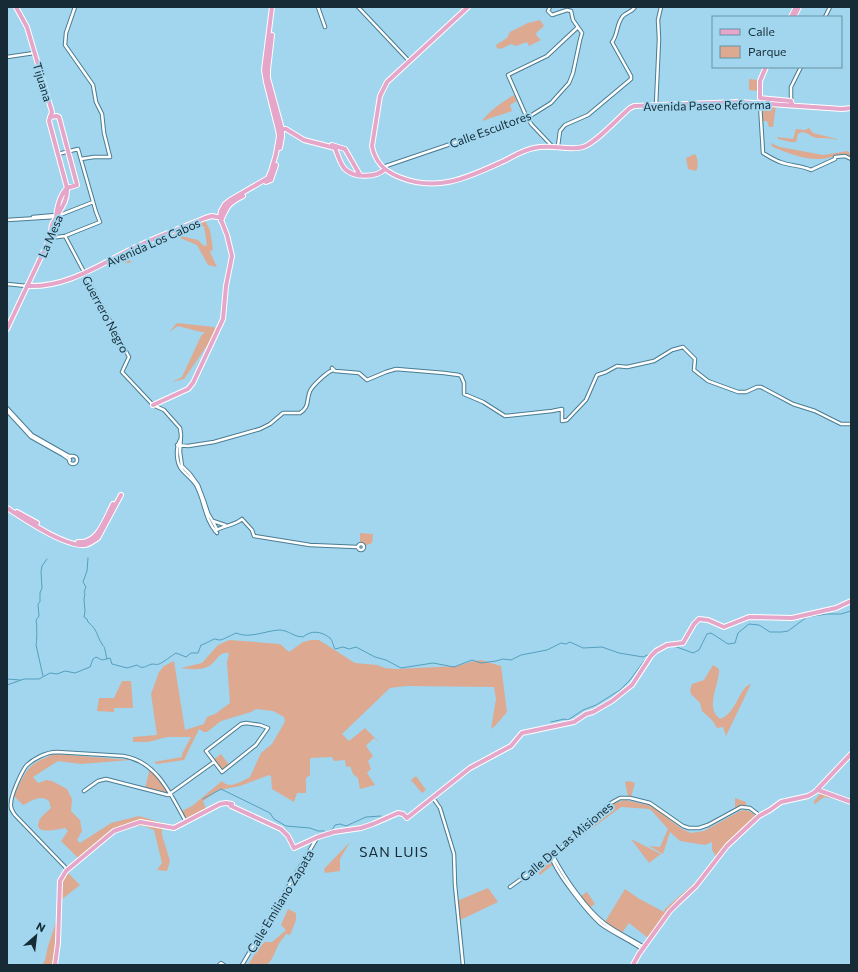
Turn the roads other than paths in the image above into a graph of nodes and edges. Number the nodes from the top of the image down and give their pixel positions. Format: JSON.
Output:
{"nodes":[{"id":1,"x":16,"y":7,"type":"edge"},
{"id":2,"x":75,"y":7,"type":"edge"},
{"id":3,"x":273,"y":7,"type":"edge"},
{"id":4,"x":318,"y":7,"type":"edge"},
{"id":5,"x":358,"y":7,"type":"edge"},
{"id":6,"x":468,"y":7,"type":"edge"},
{"id":7,"x":550,"y":7,"type":"edge"},
{"id":8,"x":635,"y":7,"type":"edge"},
{"id":9,"x":660,"y":7,"type":"edge"},
{"id":10,"x":799,"y":7,"type":"edge"},
{"id":11,"x":830,"y":7,"type":"edge"},
{"id":12,"x":793,"y":16,"type":"edge"},
{"id":13,"x":826,"y":16,"type":"edge"},
{"id":14,"x":325,"y":27,"type":"dead end"},
{"id":15,"x":578,"y":27,"type":"junction"},
{"id":16,"x":34,"y":53,"type":"junction"},
{"id":17,"x":7,"y":57,"type":"edge"},
{"id":18,"x":409,"y":61,"type":"junction"},
{"id":19,"x":768,"y":68,"type":"edge"},
{"id":20,"x":800,"y":68,"type":"edge"},
{"id":21,"x":761,"y":100,"type":"junction"},
{"id":22,"x":791,"y":103,"type":"junction"},
{"id":23,"x":656,"y":105,"type":"junction"},
{"id":24,"x":851,"y":108,"type":"edge"},
{"id":25,"x":50,"y":117,"type":"junction"},
{"id":26,"x":527,"y":118,"type":"junction"},
{"id":27,"x":280,"y":129,"type":"junction"},
{"id":28,"x":552,"y":146,"type":"junction"},
{"id":29,"x":558,"y":146,"type":"junction"},
{"id":30,"x":335,"y":147,"type":"junction"},
{"id":31,"x":68,"y":151,"type":"junction"},
{"id":32,"x":57,"y":154,"type":"junction"},
{"id":33,"x":81,"y":159,"type":"junction"},
{"id":34,"x":851,"y":159,"type":"edge"},
{"id":35,"x":384,"y":168,"type":"junction"},
{"id":36,"x":360,"y":175,"type":"junction"},
{"id":37,"x":67,"y":188,"type":"junction"},
{"id":38,"x":93,"y":202,"type":"junction"},
{"id":39,"x":58,"y":216,"type":"junction"},
{"id":40,"x":7,"y":219,"type":"edge"},
{"id":41,"x":221,"y":219,"type":"junction"},
{"id":42,"x":65,"y":236,"type":"junction"},
{"id":43,"x":50,"y":238,"type":"junction"},
{"id":44,"x":85,"y":273,"type":"junction"},
{"id":45,"x":7,"y":284,"type":"edge"},
{"id":46,"x":27,"y":286,"type":"junction"},
{"id":47,"x":7,"y":328,"type":"edge"},
{"id":48,"x":153,"y":405,"type":"junction"},
{"id":49,"x":7,"y":410,"type":"edge"},
{"id":50,"x":19,"y":424,"type":"junction"},
{"id":51,"x":851,"y":424,"type":"edge"},
{"id":52,"x":180,"y":440,"type":"junction"},
{"id":53,"x":185,"y":446,"type":"junction"},
{"id":54,"x":179,"y":447,"type":"junction"},
{"id":55,"x":72,"y":456,"type":"junction"},
{"id":56,"x":70,"y":460,"type":"junction"},
{"id":57,"x":120,"y":494,"type":"dead end"},
{"id":58,"x":7,"y":506,"type":"edge"},
{"id":59,"x":212,"y":520,"type":"junction"},
{"id":60,"x":226,"y":526,"type":"junction"},
{"id":61,"x":216,"y":530,"type":"junction"},
{"id":62,"x":358,"y":547,"type":"dead end"},
{"id":63,"x":851,"y":601,"type":"edge"},
{"id":64,"x":851,"y":754,"type":"edge"},
{"id":65,"x":214,"y":762,"type":"junction"},
{"id":66,"x":818,"y":790,"type":"junction"},
{"id":67,"x":84,"y":791,"type":"dead end"},
{"id":68,"x":170,"y":794,"type":"junction"},
{"id":69,"x":434,"y":798,"type":"junction"},
{"id":70,"x":851,"y":802,"type":"edge"},
{"id":71,"x":759,"y":816,"type":"junction"},
{"id":72,"x":186,"y":822,"type":"junction"},
{"id":73,"x":318,"y":836,"type":"junction"},
{"id":74,"x":552,"y":856,"type":"junction"},
{"id":75,"x":67,"y":869,"type":"junction"},
{"id":76,"x":510,"y":887,"type":"dead end"},
{"id":77,"x":643,"y":948,"type":"junction"},
{"id":78,"x":220,"y":964,"type":"edge"},
{"id":79,"x":55,"y":965,"type":"edge"},
{"id":80,"x":224,"y":965,"type":"edge"},
{"id":81,"x":242,"y":965,"type":"edge"},
{"id":82,"x":462,"y":965,"type":"edge"},
{"id":83,"x":633,"y":965,"type":"edge"}],
"edges":[{"from":1,"to":16,"type":"main road"},
{"from":2,"to":33,"type":"street"},
{"from":3,"to":27,"type":"main road"},
{"from":4,"to":14,"type":"street"},
{"from":5,"to":18,"type":"street"},
{"from":6,"to":18,"type":"main road"},
{"from":7,"to":15,"type":"street"},
{"from":8,"to":29,"type":"street"},
{"from":9,"to":23,"type":"street"},
{"from":10,"to":12,"type":"main road"},
{"from":11,"to":13,"type":"street"},
{"from":15,"to":26,"type":"street","name":"Calle Escultores"},
{"from":15,"to":26,"type":"street"},
{"from":16,"to":17,"type":"street","name":"Tijuana"},
{"from":16,"to":25,"type":"main road","name":"Tijuana"},
{"from":18,"to":35,"type":"main road"},
{"from":19,"to":21,"type":"main road"},
{"from":20,"to":22,"type":"street"},
{"from":21,"to":22,"type":"main road","name":"Avenida Paseo Reforma"},
{"from":21,"to":23,"type":"main road","name":"Avenida Paseo Reforma"},
{"from":21,"to":34,"type":"street"},
{"from":22,"to":24,"type":"main road","name":"Avenida Paseo Reforma"},
{"from":23,"to":29,"type":"main road","name":"Avenida Paseo Reforma"},
{"from":25,"to":31,"type":"main road"},
{"from":25,"to":32,"type":"main road","name":"Tijuana"},
{"from":26,"to":28,"type":"street"},
{"from":26,"to":35,"type":"street","name":"Calle Escultores"},
{"from":27,"to":30,"type":"main road"},
{"from":27,"to":41,"type":"main road"},
{"from":28,"to":29,"type":"main road","name":"Avenida Paseo Reforma"},
{"from":28,"to":35,"type":"main road","name":"Avenida Paseo Reforma"},
{"from":30,"to":36,"type":"main road"},
{"from":30,"to":36,"type":"main road"},
{"from":31,"to":32,"type":"street"},
{"from":31,"to":33,"type":"street"},
{"from":31,"to":37,"type":"main road"},
{"from":32,"to":37,"type":"main road"},
{"from":33,"to":38,"type":"street"},
{"from":35,"to":36,"type":"main road"},
{"from":37,"to":39,"type":"main road"},
{"from":38,"to":39,"type":"street"},
{"from":38,"to":42,"type":"street"},
{"from":39,"to":40,"type":"street"},
{"from":39,"to":43,"type":"main road","name":"La Mesa"},
{"from":41,"to":44,"type":"main road","name":"Avenida Los Cabos"},
{"from":41,"to":48,"type":"main road"},
{"from":42,"to":43,"type":"street"},
{"from":42,"to":44,"type":"street","name":"Guerrero Negro"},
{"from":43,"to":46,"type":"main road","name":"La Mesa"},
{"from":44,"to":46,"type":"main road","name":"Avenida Los Cabos"},
{"from":44,"to":48,"type":"street","name":"Guerrero Negro"},
{"from":45,"to":46,"type":"street"},
{"from":46,"to":47,"type":"main road","name":"La Mesa"},
{"from":48,"to":52,"type":"street"},
{"from":49,"to":50,"type":"street"},
{"from":50,"to":55,"type":"street"},
{"from":50,"to":56,"type":"street"},
{"from":51,"to":53,"type":"street"},
{"from":52,"to":53,"type":"street"},
{"from":52,"to":54,"type":"street"},
{"from":53,"to":54,"type":"street"},
{"from":54,"to":59,"type":"street"},
{"from":54,"to":61,"type":"street"},
{"from":55,"to":56,"type":"street"},
{"from":55,"to":56,"type":"street"},
{"from":57,"to":58,"type":"main road"},
{"from":59,"to":60,"type":"street"},
{"from":59,"to":61,"type":"street"},
{"from":60,"to":61,"type":"street"},
{"from":60,"to":62,"type":"street"},
{"from":63,"to":69,"type":"main road"},
{"from":64,"to":66,"type":"main road"},
{"from":65,"to":65,"type":"street"},
{"from":65,"to":68,"type":"street"},
{"from":66,"to":70,"type":"main road"},
{"from":66,"to":71,"type":"main road"},
{"from":67,"to":68,"type":"street"},
{"from":68,"to":72,"type":"street"},
{"from":68,"to":75,"type":"street"},
{"from":69,"to":73,"type":"main road"},
{"from":69,"to":82,"type":"street"},
{"from":71,"to":74,"type":"street","name":"Calle De Las Misiones"},
{"from":71,"to":77,"type":"main road"},
{"from":72,"to":73,"type":"main road"},
{"from":72,"to":75,"type":"main road"},
{"from":73,"to":81,"type":"street","name":"Calle Emiliano Zapata"},
{"from":74,"to":76,"type":"street","name":"Calle De Las Misiones"},
{"from":74,"to":77,"type":"street"},
{"from":75,"to":79,"type":"main road"},
{"from":77,"to":83,"type":"main road"},
{"from":78,"to":80,"type":"street"}]}
